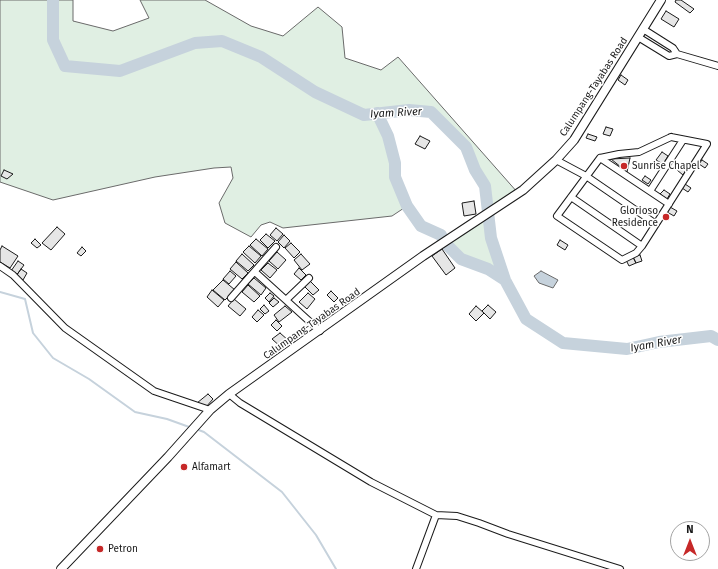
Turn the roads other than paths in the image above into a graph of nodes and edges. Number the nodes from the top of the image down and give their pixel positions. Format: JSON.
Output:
{"nodes":[{"id":1,"x":661,"y":0,"type":"edge"},
{"id":2,"x":643,"y":29,"type":"junction"},
{"id":3,"x":638,"y":37,"type":"junction"},
{"id":4,"x":677,"y":54,"type":"junction"},
{"id":5,"x":718,"y":66,"type":"edge"},
{"id":6,"x":683,"y":140,"type":"junction"},
{"id":7,"x":600,"y":158,"type":"junction"},
{"id":8,"x":556,"y":160,"type":"junction"},
{"id":9,"x":586,"y":176,"type":"junction"},
{"id":10,"x":650,"y":191,"type":"junction"},
{"id":11,"x":571,"y":197,"type":"junction"},
{"id":12,"x":669,"y":204,"type":"junction"},
{"id":13,"x":656,"y":224,"type":"junction"},
{"id":14,"x":642,"y":246,"type":"junction"},
{"id":15,"x":276,"y":247,"type":"dead end"},
{"id":16,"x":0,"y":266,"type":"edge"},
{"id":17,"x":255,"y":272,"type":"junction"},
{"id":18,"x":309,"y":278,"type":"dead end"},
{"id":19,"x":231,"y":298,"type":"dead end"},
{"id":20,"x":286,"y":300,"type":"junction"},
{"id":21,"x":320,"y":331,"type":"junction"},
{"id":22,"x":229,"y":394,"type":"junction"},
{"id":23,"x":210,"y":410,"type":"junction"},
{"id":24,"x":436,"y":515,"type":"junction"},
{"id":25,"x":61,"y":569,"type":"edge"},
{"id":26,"x":416,"y":569,"type":"edge"},
{"id":27,"x":620,"y":569,"type":"edge"}],
"edges":[{"from":1,"to":2,"type":"main road","name":"Calumpang-Tayabas Road"},
{"from":2,"to":3,"type":"main road","name":"Calumpang-Tayabas Road"},
{"from":2,"to":4,"type":"street"},
{"from":3,"to":4,"type":"street"},
{"from":3,"to":8,"type":"main road","name":"Calumpang-Tayabas Road"},
{"from":4,"to":5,"type":"street"},
{"from":6,"to":7,"type":"street"},
{"from":6,"to":10,"type":"street"},
{"from":6,"to":12,"type":"street"},
{"from":7,"to":9,"type":"street"},
{"from":7,"to":10,"type":"street"},
{"from":8,"to":9,"type":"street"},
{"from":8,"to":21,"type":"main road","name":"Calumpang-Tayabas Road"},
{"from":9,"to":11,"type":"street"},
{"from":9,"to":13,"type":"street"},
{"from":10,"to":12,"type":"street"},
{"from":11,"to":14,"type":"street"},
{"from":11,"to":14,"type":"street"},
{"from":12,"to":13,"type":"street"},
{"from":13,"to":14,"type":"street"},
{"from":15,"to":17,"type":"street"},
{"from":16,"to":23,"type":"street"},
{"from":17,"to":19,"type":"street"},
{"from":17,"to":20,"type":"street"},
{"from":18,"to":20,"type":"street"},
{"from":20,"to":21,"type":"street"},
{"from":21,"to":22,"type":"main road","name":"Calumpang-Tayabas Road"},
{"from":22,"to":23,"type":"main road","name":"Calumpang-Tayabas Road"},
{"from":22,"to":24,"type":"street"},
{"from":23,"to":25,"type":"main road","name":"Calumpang-Tayabas Road"},
{"from":24,"to":26,"type":"street"},
{"from":24,"to":27,"type":"street"}]}
